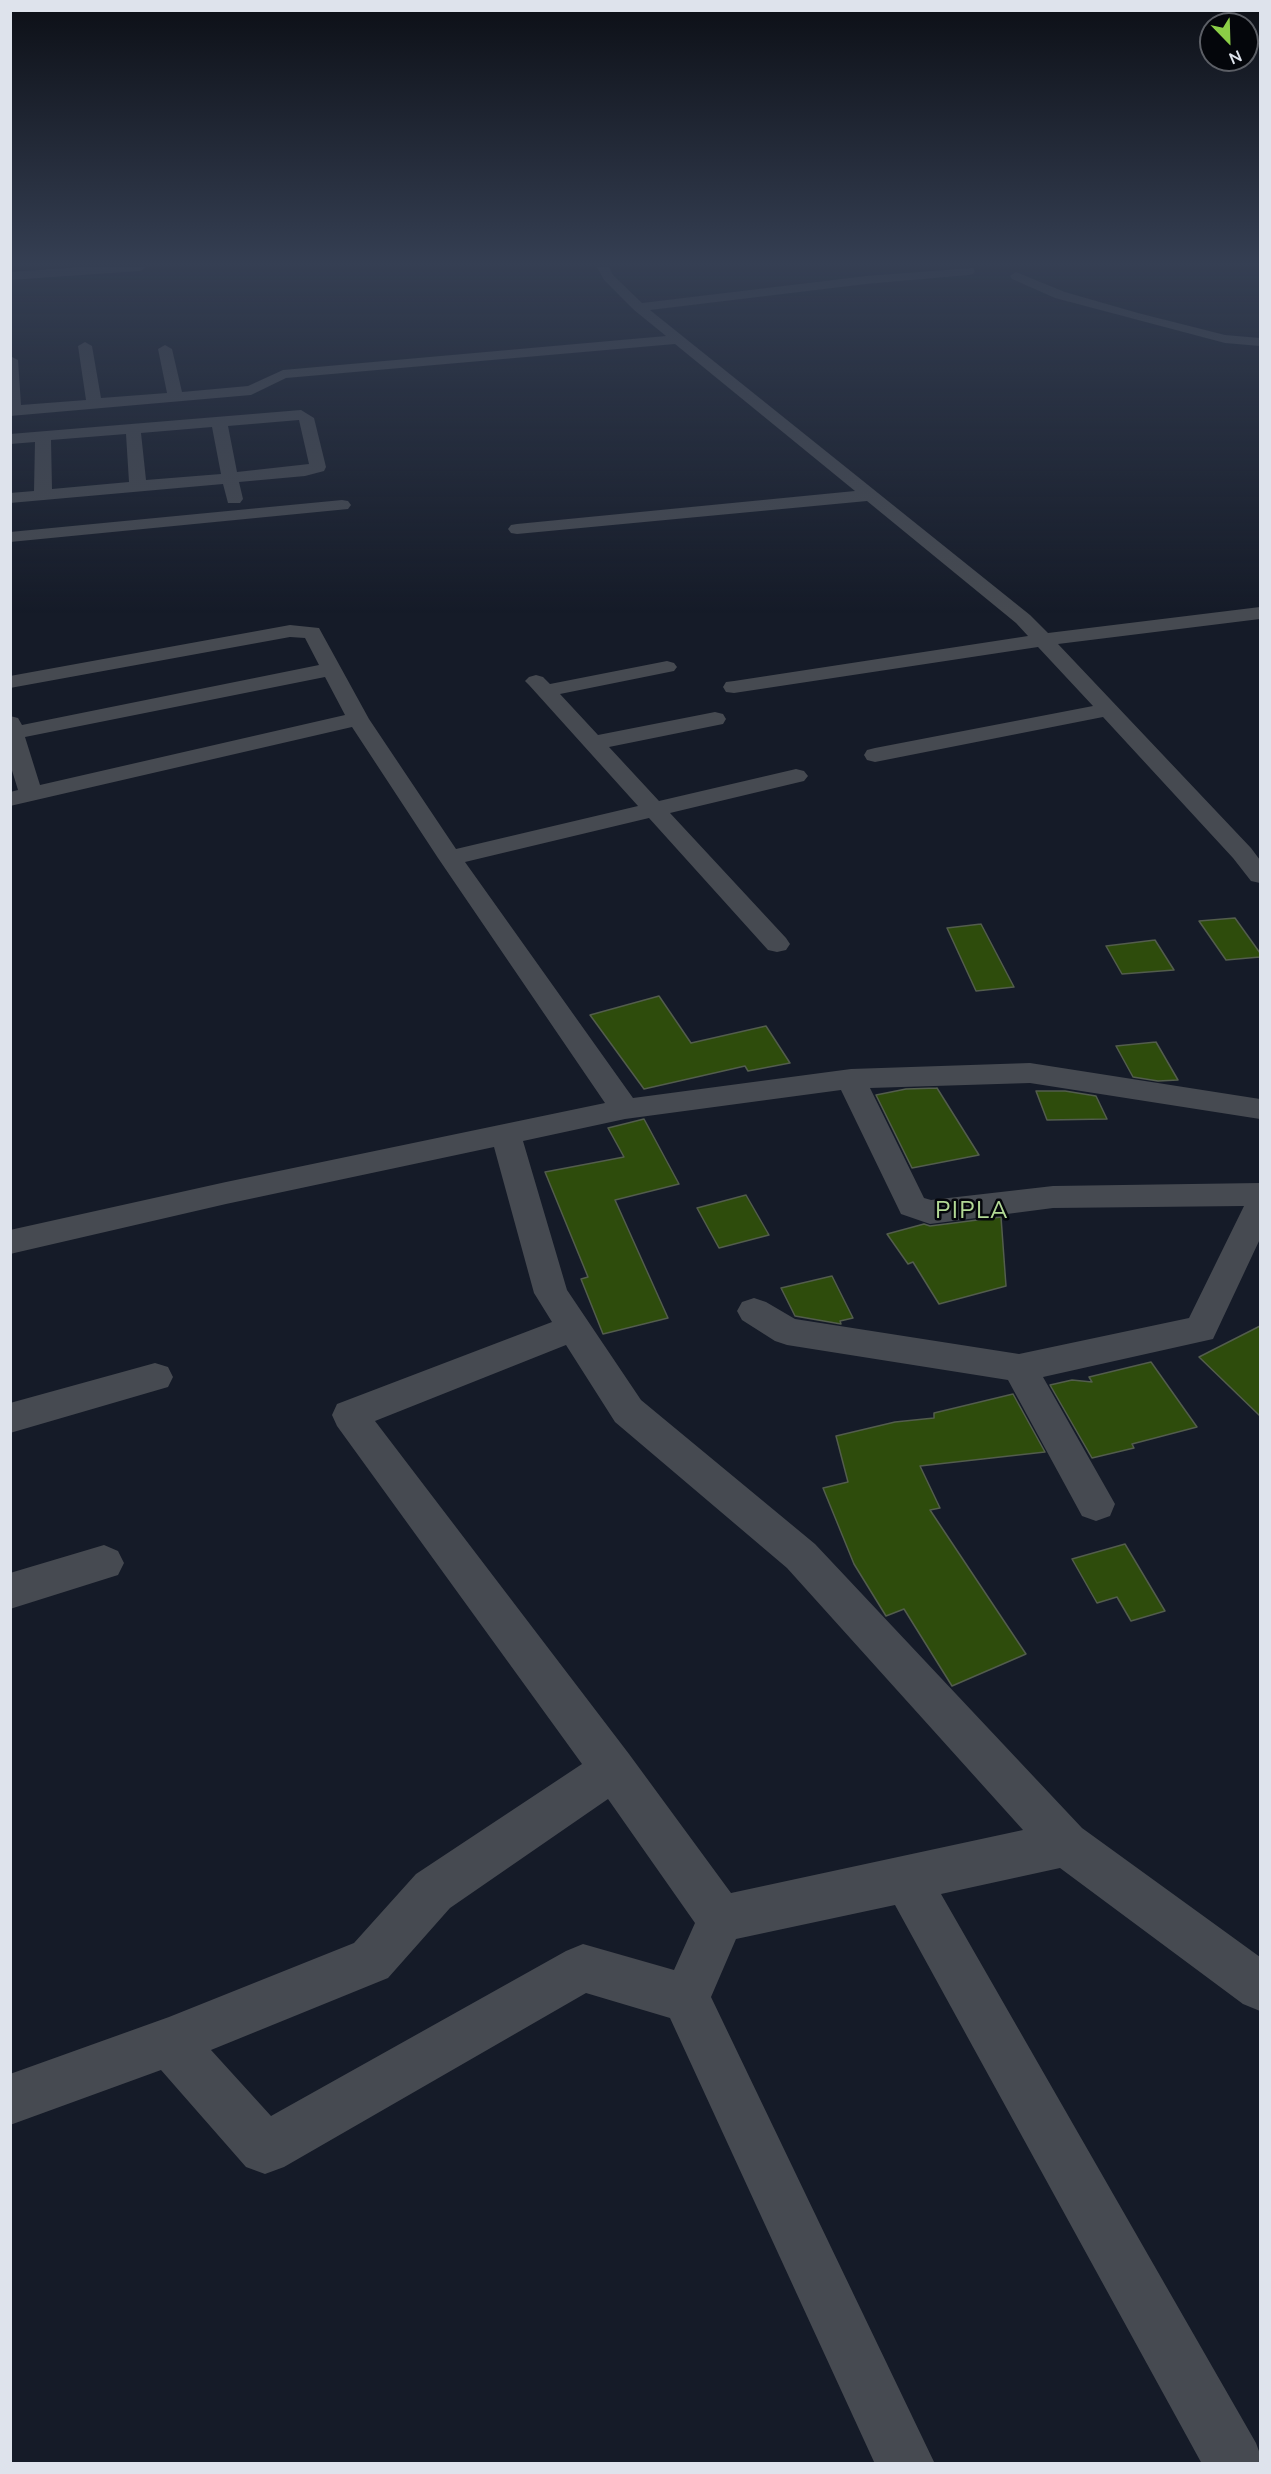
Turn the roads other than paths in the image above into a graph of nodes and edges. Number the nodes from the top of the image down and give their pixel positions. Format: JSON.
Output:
{"nodes":[{"id":1,"x":11,"y":382,"type":"edge"},
{"id":2,"x":91,"y":382,"type":"edge"},
{"id":3,"x":172,"y":382,"type":"edge"},
{"id":4,"x":266,"y":382,"type":"edge"},
{"id":5,"x":732,"y":382,"type":"edge"},
{"id":6,"x":175,"y":396,"type":"junction"},
{"id":7,"x":94,"y":403,"type":"junction"},
{"id":8,"x":12,"y":410,"type":"edge"},
{"id":9,"x":219,"y":421,"type":"junction"},
{"id":10,"x":133,"y":428,"type":"junction"},
{"id":11,"x":43,"y":436,"type":"junction"},
{"id":12,"x":10,"y":439,"type":"edge"},
{"id":13,"x":230,"y":478,"type":"junction"},
{"id":14,"x":138,"y":486,"type":"junction"},
{"id":15,"x":65,"y":493,"type":"junction"},
{"id":16,"x":43,"y":495,"type":"junction"},
{"id":17,"x":871,"y":495,"type":"junction"},
{"id":18,"x":10,"y":498,"type":"edge"},
{"id":19,"x":342,"y":505,"type":"dead end"},
{"id":20,"x":238,"y":515,"type":"junction"},
{"id":21,"x":517,"y":529,"type":"dead end"},
{"id":22,"x":61,"y":532,"type":"junction"},
{"id":23,"x":10,"y":537,"type":"edge"},
{"id":24,"x":1260,"y":613,"type":"edge"},
{"id":25,"x":1043,"y":640,"type":"junction"},
{"id":26,"x":668,"y":667,"type":"dead end"},
{"id":27,"x":332,"y":669,"type":"junction"},
{"id":28,"x":10,"y":682,"type":"edge"},
{"id":29,"x":734,"y":687,"type":"dead end"},
{"id":30,"x":1108,"y":710,"type":"junction"},
{"id":31,"x":358,"y":719,"type":"junction"},
{"id":32,"x":715,"y":719,"type":"dead end"},
{"id":33,"x":12,"y":728,"type":"edge"},
{"id":34,"x":593,"y":742,"type":"junction"},
{"id":35,"x":875,"y":755,"type":"dead end"},
{"id":36,"x":796,"y":776,"type":"dead end"},
{"id":37,"x":21,"y":797,"type":"edge"},
{"id":38,"x":656,"y":809,"type":"junction"},
{"id":39,"x":450,"y":858,"type":"junction"},
{"id":40,"x":1260,"y":876,"type":"edge"},
{"id":41,"x":777,"y":944,"type":"dead end"},
{"id":42,"x":851,"y":1079,"type":"junction"},
{"id":43,"x":625,"y":1109,"type":"junction"},
{"id":44,"x":1260,"y":1109,"type":"edge"},
{"id":45,"x":506,"y":1134,"type":"junction"},
{"id":46,"x":1260,"y":1194,"type":"edge"},
{"id":47,"x":1260,"y":1205,"type":"edge"},
{"id":48,"x":10,"y":1242,"type":"edge"},
{"id":49,"x":754,"y":1311,"type":"dead end"},
{"id":50,"x":574,"y":1328,"type":"junction"},
{"id":51,"x":1018,"y":1368,"type":"junction"},
{"id":52,"x":155,"y":1377,"type":"dead end"},
{"id":53,"x":10,"y":1418,"type":"edge"},
{"id":54,"x":1096,"y":1504,"type":"dead end"},
{"id":55,"x":104,"y":1563,"type":"dead end"},
{"id":56,"x":10,"y":1591,"type":"edge"},
{"id":57,"x":613,"y":1769,"type":"junction"},
{"id":58,"x":1066,"y":1844,"type":"junction"},
{"id":59,"x":906,"y":1879,"type":"junction"},
{"id":60,"x":721,"y":1919,"type":"junction"},
{"id":61,"x":1260,"y":1987,"type":"edge"},
{"id":62,"x":686,"y":1998,"type":"junction"},
{"id":63,"x":169,"y":2042,"type":"junction"},
{"id":64,"x":10,"y":2100,"type":"edge"},
{"id":65,"x":906,"y":2463,"type":"edge"},
{"id":66,"x":1235,"y":2463,"type":"edge"}],
"edges":[{"from":1,"to":8,"type":"street"},
{"from":2,"to":7,"type":"street"},
{"from":3,"to":6,"type":"street"},
{"from":4,"to":6,"type":"street"},
{"from":5,"to":17,"type":"street"},
{"from":6,"to":7,"type":"street"},
{"from":7,"to":8,"type":"street"},
{"from":9,"to":10,"type":"street"},
{"from":9,"to":13,"type":"street"},
{"from":9,"to":13,"type":"street"},
{"from":10,"to":11,"type":"street"},
{"from":10,"to":14,"type":"street"},
{"from":11,"to":12,"type":"street"},
{"from":11,"to":16,"type":"street"},
{"from":13,"to":14,"type":"street"},
{"from":13,"to":20,"type":"street"},
{"from":14,"to":15,"type":"street"},
{"from":15,"to":16,"type":"street"},
{"from":15,"to":22,"type":"street"},
{"from":16,"to":18,"type":"street"},
{"from":17,"to":21,"type":"street"},
{"from":17,"to":25,"type":"street"},
{"from":19,"to":20,"type":"street"},
{"from":20,"to":22,"type":"street"},
{"from":22,"to":23,"type":"street"},
{"from":24,"to":25,"type":"street"},
{"from":25,"to":29,"type":"street"},
{"from":25,"to":30,"type":"street"},
{"from":26,"to":34,"type":"street"},
{"from":27,"to":28,"type":"street"},
{"from":27,"to":31,"type":"street"},
{"from":27,"to":33,"type":"street"},
{"from":30,"to":35,"type":"street"},
{"from":30,"to":40,"type":"street"},
{"from":31,"to":37,"type":"street"},
{"from":31,"to":39,"type":"street"},
{"from":32,"to":34,"type":"street"},
{"from":33,"to":37,"type":"street"},
{"from":34,"to":38,"type":"street"},
{"from":36,"to":38,"type":"street"},
{"from":38,"to":39,"type":"street"},
{"from":38,"to":41,"type":"street"},
{"from":39,"to":43,"type":"street"},
{"from":42,"to":43,"type":"street"},
{"from":42,"to":44,"type":"street"},
{"from":42,"to":46,"type":"street"},
{"from":43,"to":45,"type":"street"},
{"from":45,"to":48,"type":"street"},
{"from":45,"to":50,"type":"street"},
{"from":47,"to":51,"type":"street"},
{"from":49,"to":51,"type":"street"},
{"from":50,"to":57,"type":"street"},
{"from":50,"to":58,"type":"street"},
{"from":51,"to":54,"type":"street"},
{"from":52,"to":53,"type":"street"},
{"from":55,"to":56,"type":"street"},
{"from":57,"to":60,"type":"street"},
{"from":57,"to":63,"type":"street"},
{"from":58,"to":59,"type":"street"},
{"from":58,"to":61,"type":"street"},
{"from":59,"to":60,"type":"street"},
{"from":59,"to":66,"type":"street"},
{"from":60,"to":62,"type":"street"},
{"from":62,"to":63,"type":"street"},
{"from":62,"to":65,"type":"street"},
{"from":63,"to":64,"type":"street"}]}
